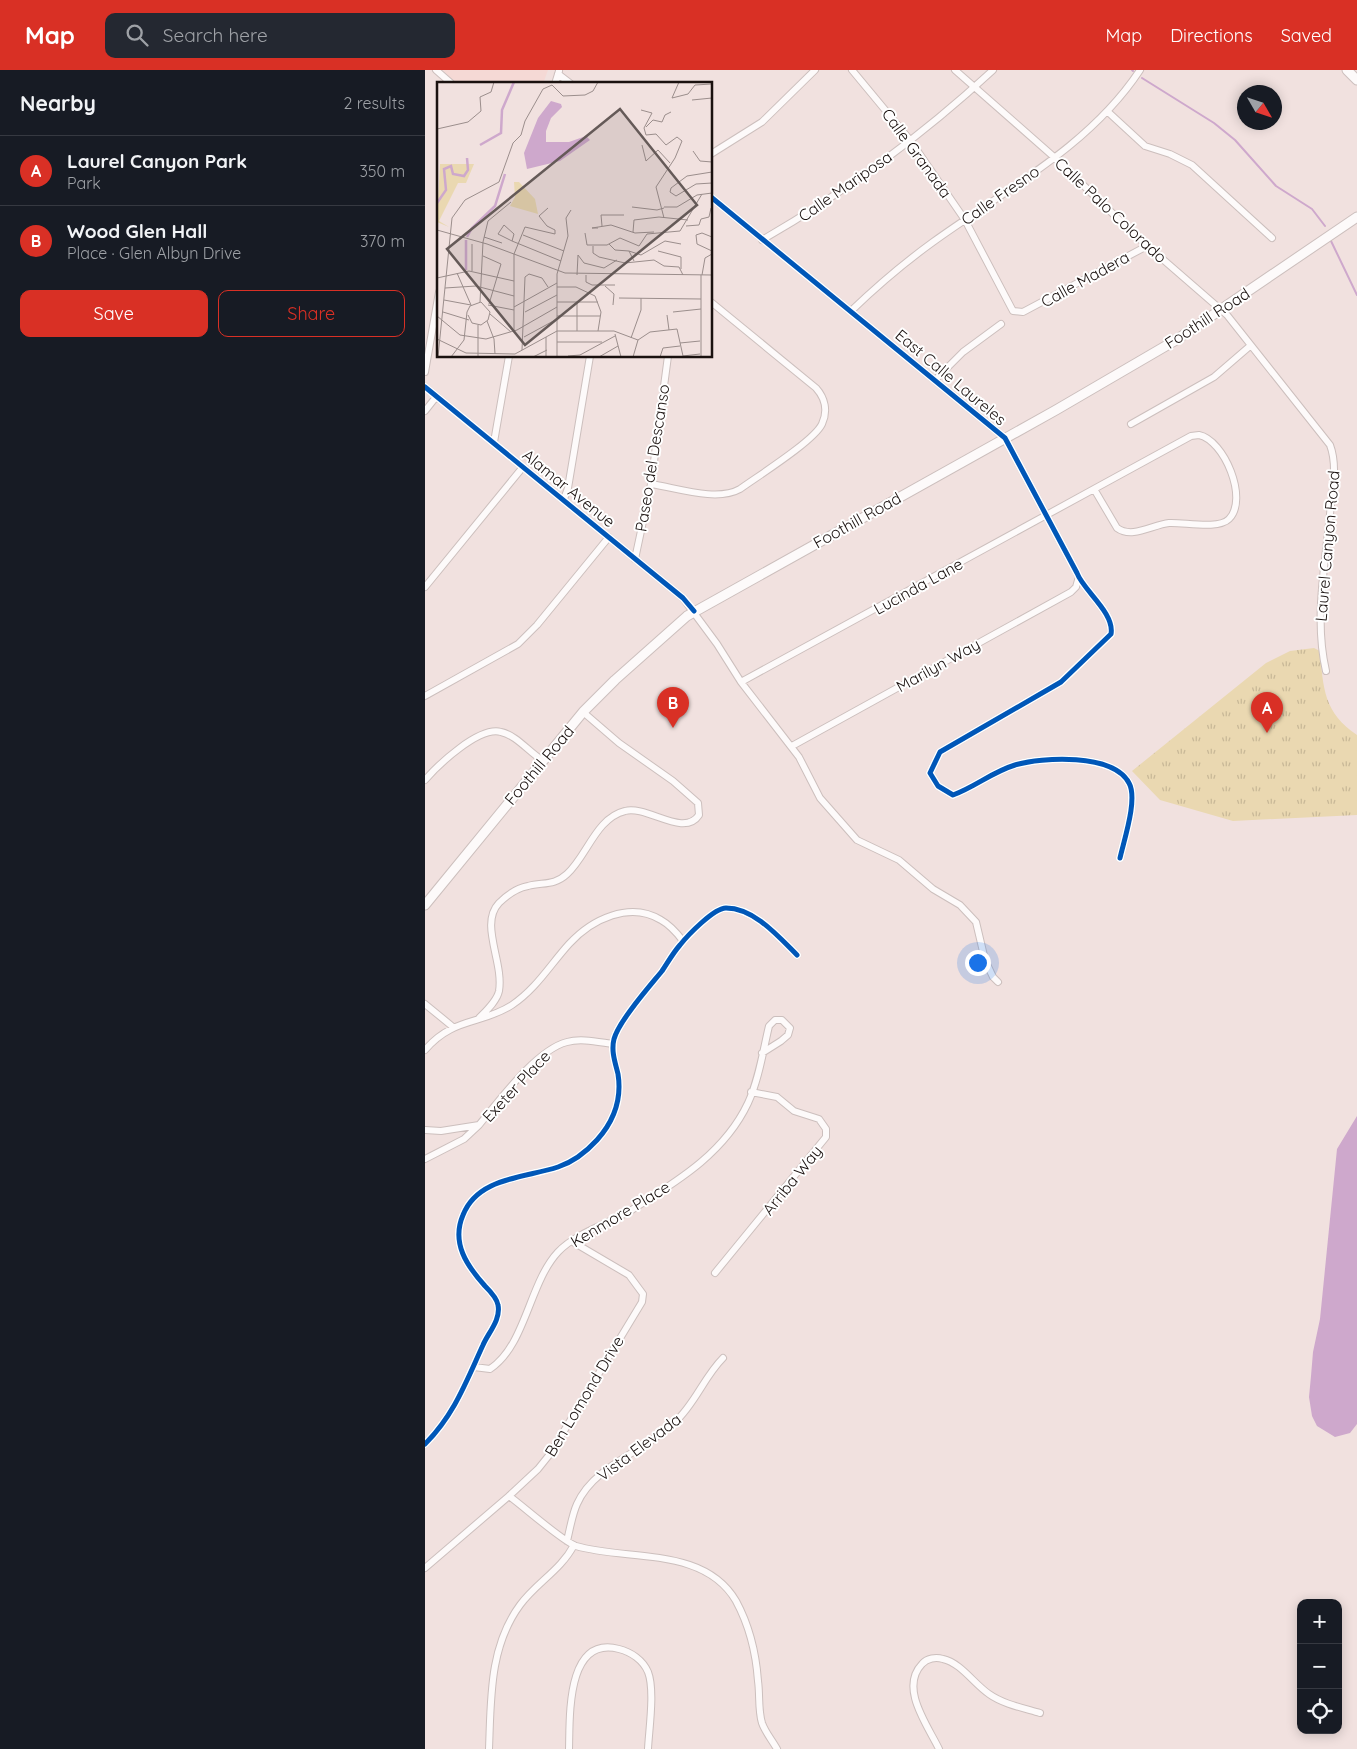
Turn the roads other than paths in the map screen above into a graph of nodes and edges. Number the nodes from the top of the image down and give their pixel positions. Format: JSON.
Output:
{"nodes":[{"id":1,"x":436,"y":70,"type":"edge"},
{"id":2,"x":815,"y":70,"type":"edge"},
{"id":3,"x":852,"y":70,"type":"edge"},
{"id":4,"x":955,"y":70,"type":"edge"},
{"id":5,"x":993,"y":70,"type":"edge"},
{"id":6,"x":1140,"y":70,"type":"edge"},
{"id":7,"x":1347,"y":70,"type":"edge"},
{"id":8,"x":559,"y":72,"type":"edge"},
{"id":9,"x":1357,"y":80,"type":"edge"},
{"id":10,"x":450,"y":82,"type":"edge"},
{"id":11,"x":569,"y":82,"type":"edge"},
{"id":12,"x":975,"y":88,"type":"junction"},
{"id":13,"x":1107,"y":111,"type":"junction"},
{"id":14,"x":911,"y":140,"type":"junction"},
{"id":15,"x":713,"y":153,"type":"edge"},
{"id":16,"x":1054,"y":157,"type":"junction"},
{"id":17,"x":713,"y":199,"type":"edge"},
{"id":18,"x":1357,"y":216,"type":"edge"},
{"id":19,"x":965,"y":220,"type":"junction"},
{"id":20,"x":1272,"y":238,"type":"dead end"},
{"id":21,"x":762,"y":240,"type":"junction"},
{"id":22,"x":1147,"y":246,"type":"junction"},
{"id":23,"x":437,"y":303,"type":"edge"},
{"id":24,"x":713,"y":304,"type":"edge"},
{"id":25,"x":1221,"y":310,"type":"junction"},
{"id":26,"x":851,"y":311,"type":"junction"},
{"id":27,"x":1023,"y":312,"type":"joint"},
{"id":28,"x":1001,"y":324,"type":"dead end"},
{"id":29,"x":1250,"y":346,"type":"junction"},
{"id":30,"x":509,"y":358,"type":"edge"},
{"id":31,"x":591,"y":358,"type":"edge"},
{"id":32,"x":668,"y":358,"type":"edge"},
{"id":33,"x":425,"y":372,"type":"edge"},
{"id":34,"x":935,"y":380,"type":"junction"},
{"id":35,"x":425,"y":387,"type":"edge"},
{"id":36,"x":436,"y":397,"type":"junction"},
{"id":37,"x":425,"y":411,"type":"edge"},
{"id":38,"x":1131,"y":424,"type":"dead end"},
{"id":39,"x":1005,"y":438,"type":"junction"},
{"id":40,"x":493,"y":442,"type":"junction"},
{"id":41,"x":523,"y":467,"type":"junction"},
{"id":42,"x":651,"y":484,"type":"junction"},
{"id":43,"x":1094,"y":489,"type":"junction"},
{"id":44,"x":564,"y":499,"type":"junction"},
{"id":45,"x":1046,"y":515,"type":"junction"},
{"id":46,"x":609,"y":537,"type":"junction"},
{"id":47,"x":635,"y":559,"type":"junction"},
{"id":48,"x":1079,"y":580,"type":"junction"},
{"id":49,"x":426,"y":584,"type":"edge"},
{"id":50,"x":694,"y":611,"type":"junction"},
{"id":51,"x":1326,"y":671,"type":"dead end"},
{"id":52,"x":741,"y":682,"type":"junction"},
{"id":53,"x":425,"y":696,"type":"edge"},
{"id":54,"x":583,"y":712,"type":"junction"},
{"id":55,"x":792,"y":746,"type":"junction"},
{"id":56,"x":542,"y":760,"type":"junction"},
{"id":57,"x":425,"y":780,"type":"edge"},
{"id":58,"x":1120,"y":858,"type":"dead end"},
{"id":59,"x":425,"y":904,"type":"edge"},
{"id":60,"x":683,"y":941,"type":"junction"},
{"id":61,"x":797,"y":955,"type":"dead end"},
{"id":62,"x":997,"y":982,"type":"dead end"},
{"id":63,"x":425,"y":1004,"type":"edge"},
{"id":64,"x":479,"y":1018,"type":"junction"},
{"id":65,"x":453,"y":1027,"type":"junction"},
{"id":66,"x":613,"y":1044,"type":"junction"},
{"id":67,"x":425,"y":1050,"type":"edge"},
{"id":68,"x":762,"y":1053,"type":"junction"},
{"id":69,"x":751,"y":1092,"type":"junction"},
{"id":70,"x":479,"y":1126,"type":"junction"},
{"id":71,"x":425,"y":1130,"type":"edge"},
{"id":72,"x":425,"y":1159,"type":"edge"},
{"id":73,"x":573,"y":1242,"type":"junction"},
{"id":74,"x":715,"y":1273,"type":"dead end"},
{"id":75,"x":723,"y":1358,"type":"dead end"},
{"id":76,"x":474,"y":1366,"type":"junction"},
{"id":77,"x":425,"y":1444,"type":"edge"},
{"id":78,"x":509,"y":1496,"type":"junction"},
{"id":79,"x":567,"y":1541,"type":"junction"},
{"id":80,"x":574,"y":1545,"type":"junction"},
{"id":81,"x":425,"y":1568,"type":"edge"},
{"id":82,"x":1040,"y":1713,"type":"dead end"},
{"id":83,"x":489,"y":1749,"type":"edge"},
{"id":84,"x":569,"y":1749,"type":"edge"},
{"id":85,"x":649,"y":1749,"type":"edge"},
{"id":86,"x":777,"y":1749,"type":"edge"},
{"id":87,"x":939,"y":1749,"type":"edge"}],
"edges":[{"from":1,"to":10,"type":"street"},
{"from":2,"to":15,"type":"street"},
{"from":3,"to":14,"type":"street","name":"Calle Granada"},
{"from":4,"to":12,"type":"street","name":"Calle Palo Colorado"},
{"from":5,"to":12,"type":"street","name":"Calle Mariposa"},
{"from":6,"to":13,"type":"street","name":"Calle Fresno"},
{"from":7,"to":9,"type":"main road"},
{"from":8,"to":11,"type":"street"},
{"from":12,"to":14,"type":"street","name":"Calle Mariposa"},
{"from":12,"to":16,"type":"street","name":"Calle Palo Colorado"},
{"from":13,"to":16,"type":"street","name":"Calle Fresno"},
{"from":13,"to":20,"type":"street"},
{"from":14,"to":19,"type":"street","name":"Calle Granada"},
{"from":14,"to":21,"type":"street","name":"Calle Mariposa"},
{"from":16,"to":19,"type":"street","name":"Calle Fresno"},
{"from":16,"to":22,"type":"street","name":"Calle Palo Colorado"},
{"from":17,"to":21,"type":"street","name":"East Calle Laureles"},
{"from":18,"to":25,"type":"main road","name":"Foothill Road"},
{"from":19,"to":26,"type":"street","name":"Calle Fresno"},
{"from":19,"to":27,"type":"street","name":"Calle Granada"},
{"from":21,"to":26,"type":"street","name":"East Calle Laureles"},
{"from":22,"to":25,"type":"street","name":"Calle Palo Colorado"},
{"from":22,"to":27,"type":"street","name":"Calle Madera"},
{"from":23,"to":33,"type":"street"},
{"from":24,"to":42,"type":"street"},
{"from":25,"to":29,"type":"street","name":"Laurel Canyon Road"},
{"from":25,"to":39,"type":"main road","name":"Foothill Road"},
{"from":26,"to":34,"type":"street","name":"East Calle Laureles"},
{"from":28,"to":34,"type":"street"},
{"from":29,"to":38,"type":"street"},
{"from":29,"to":51,"type":"street","name":"Laurel Canyon Road"},
{"from":30,"to":40,"type":"street"},
{"from":31,"to":44,"type":"street"},
{"from":32,"to":42,"type":"street","name":"Paseo del Descanso"},
{"from":34,"to":39,"type":"street","name":"East Calle Laureles"},
{"from":35,"to":36,"type":"street","name":"Alamar Avenue"},
{"from":36,"to":37,"type":"street"},
{"from":36,"to":40,"type":"street","name":"Alamar Avenue"},
{"from":39,"to":45,"type":"street","name":"East Calle Laureles"},
{"from":39,"to":50,"type":"main road","name":"Foothill Road"},
{"from":40,"to":41,"type":"street","name":"Alamar Avenue"},
{"from":41,"to":44,"type":"street","name":"Alamar Avenue"},
{"from":41,"to":49,"type":"street"},
{"from":42,"to":47,"type":"street","name":"Paseo del Descanso"},
{"from":43,"to":43,"type":"street","name":"Lucinda Lane"},
{"from":43,"to":45,"type":"street","name":"Lucinda Lane"},
{"from":44,"to":46,"type":"street","name":"Alamar Avenue"},
{"from":45,"to":48,"type":"street","name":"East Calle Laureles"},
{"from":45,"to":52,"type":"street","name":"Lucinda Lane"},
{"from":46,"to":47,"type":"street","name":"Alamar Avenue"},
{"from":46,"to":53,"type":"street","name":"Paseo del Descanso"},
{"from":47,"to":50,"type":"street","name":"Alamar Avenue"},
{"from":48,"to":55,"type":"street","name":"Marilyn Way"},
{"from":48,"to":58,"type":"street","name":"East Calle Laureles"},
{"from":50,"to":52,"type":"street","name":"Alamar Avenue"},
{"from":50,"to":54,"type":"main road","name":"Foothill Road"},
{"from":52,"to":55,"type":"street","name":"Alamar Avenue"},
{"from":54,"to":56,"type":"main road","name":"Foothill Road"},
{"from":54,"to":64,"type":"street"},
{"from":55,"to":62,"type":"street","name":"Alamar Avenue"},
{"from":56,"to":57,"type":"street"},
{"from":56,"to":59,"type":"main road","name":"Foothill Road"},
{"from":60,"to":61,"type":"street"},
{"from":60,"to":64,"type":"street"},
{"from":60,"to":66,"type":"street"},
{"from":63,"to":65,"type":"street"},
{"from":64,"to":65,"type":"street"},
{"from":65,"to":67,"type":"street"},
{"from":66,"to":70,"type":"street","name":"Exeter Place"},
{"from":66,"to":76,"type":"street"},
{"from":68,"to":68,"type":"street","name":"Kenmore Place"},
{"from":68,"to":69,"type":"street","name":"Kenmore Place"},
{"from":69,"to":73,"type":"street","name":"Kenmore Place"},
{"from":69,"to":74,"type":"street","name":"Arriba Way"},
{"from":70,"to":71,"type":"street","name":"Exeter Place"},
{"from":70,"to":72,"type":"street","name":"Exeter Place"},
{"from":73,"to":76,"type":"street","name":"Kenmore Place"},
{"from":73,"to":78,"type":"street","name":"Ben Lomond Drive"},
{"from":75,"to":79,"type":"street","name":"Vista Elevada"},
{"from":76,"to":77,"type":"street"},
{"from":78,"to":79,"type":"street"},
{"from":78,"to":81,"type":"street","name":"Ben Lomond Drive"},
{"from":79,"to":80,"type":"street"},
{"from":80,"to":83,"type":"street"},
{"from":80,"to":86,"type":"street"},
{"from":82,"to":87,"type":"street"},
{"from":84,"to":85,"type":"street"}]}
